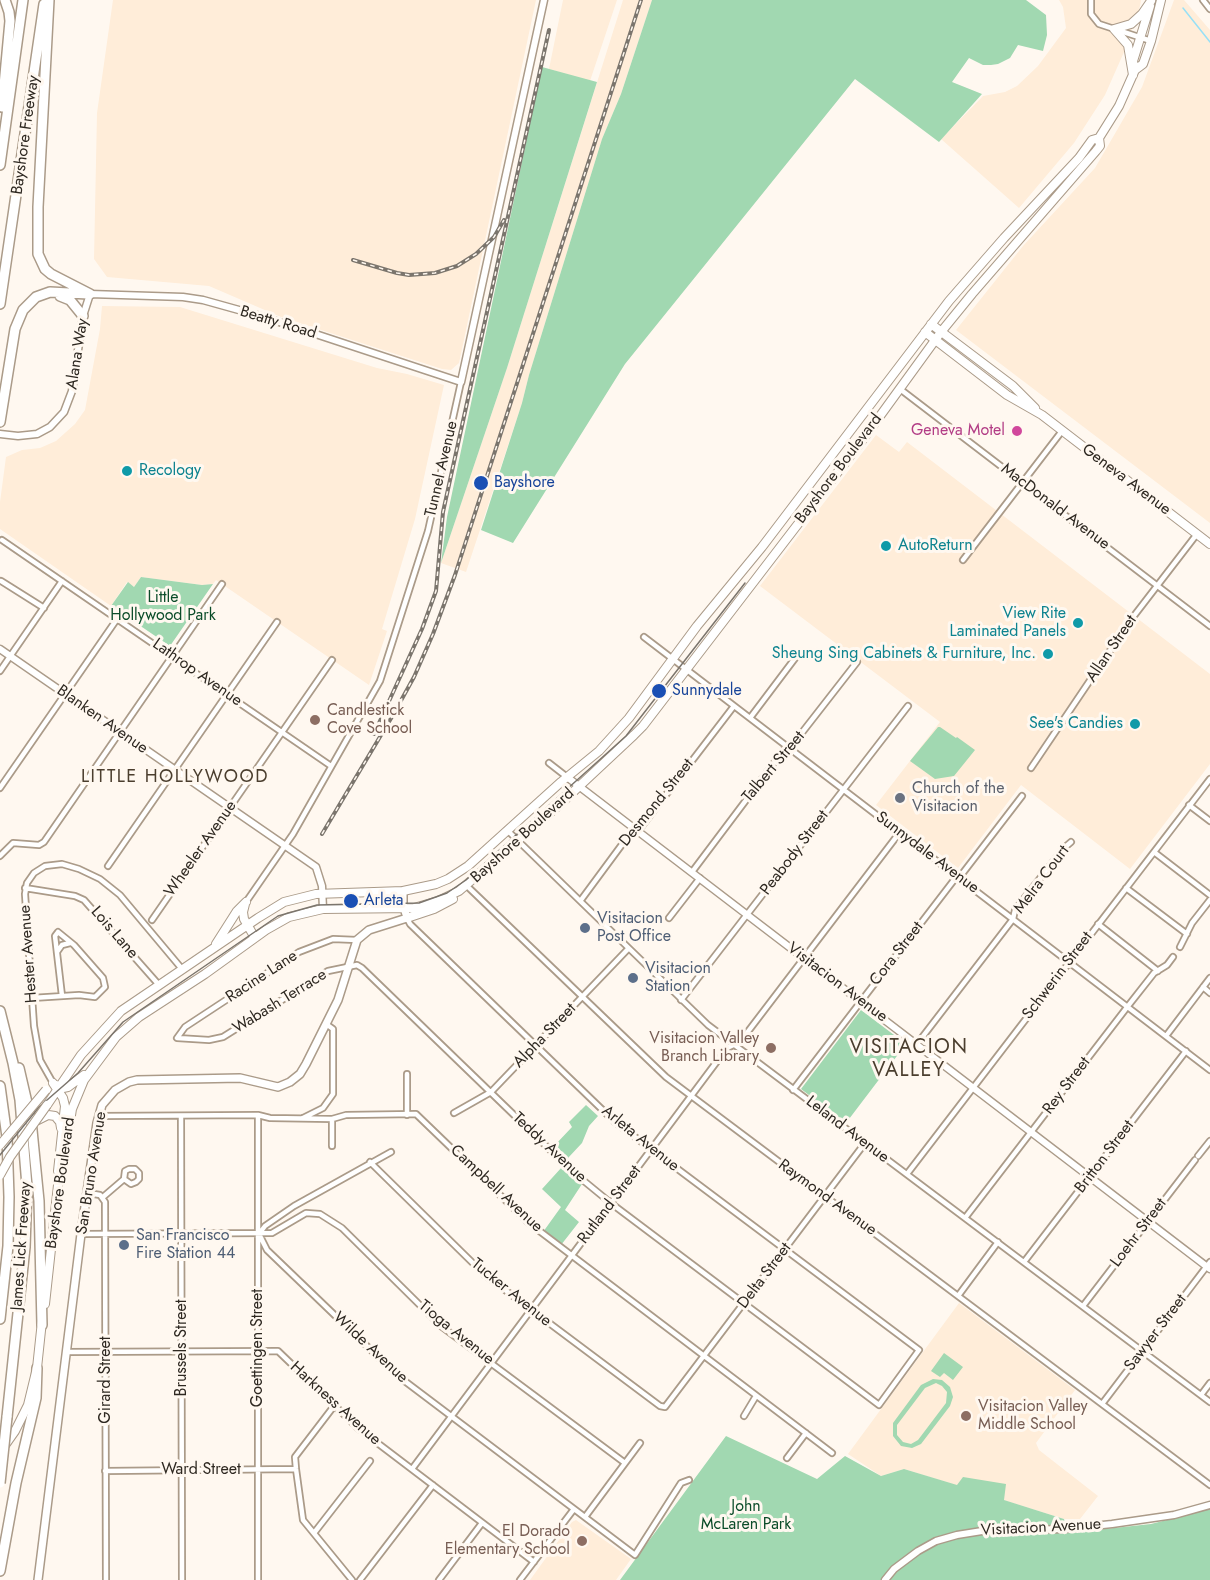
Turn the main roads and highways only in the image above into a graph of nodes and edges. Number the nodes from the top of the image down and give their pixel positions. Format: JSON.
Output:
{"nodes":[{"id":1,"x":5,"y":0,"type":"edge"},
{"id":2,"x":23,"y":0,"type":"edge"},
{"id":3,"x":45,"y":0,"type":"edge"},
{"id":4,"x":49,"y":0,"type":"edge"},
{"id":5,"x":1151,"y":0,"type":"edge"},
{"id":6,"x":1161,"y":1,"type":"edge"},
{"id":7,"x":1134,"y":73,"type":"junction"},
{"id":8,"x":0,"y":128,"type":"edge"},
{"id":9,"x":1100,"y":138,"type":"junction"},
{"id":10,"x":0,"y":165,"type":"edge"},
{"id":11,"x":30,"y":302,"type":"junction"},
{"id":12,"x":0,"y":304,"type":"edge"},
{"id":13,"x":83,"y":316,"type":"road end"},
{"id":14,"x":932,"y":324,"type":"junction"},
{"id":15,"x":925,"y":332,"type":"junction"},
{"id":16,"x":941,"y":332,"type":"junction"},
{"id":17,"x":935,"y":340,"type":"junction"},
{"id":18,"x":1042,"y":415,"type":"junction"},
{"id":19,"x":0,"y":422,"type":"edge"},
{"id":20,"x":1210,"y":544,"type":"edge"},
{"id":21,"x":467,"y":886,"type":"junction"},
{"id":22,"x":403,"y":891,"type":"junction"},
{"id":23,"x":404,"y":909,"type":"junction"},
{"id":24,"x":407,"y":918,"type":"junction"},
{"id":25,"x":246,"y":926,"type":"junction"},
{"id":26,"x":255,"y":938,"type":"junction"},
{"id":27,"x":213,"y":948,"type":"junction"},
{"id":28,"x":0,"y":1011,"type":"edge"},
{"id":29,"x":4,"y":1027,"type":"junction"},
{"id":30,"x":94,"y":1066,"type":"junction"},
{"id":31,"x":0,"y":1086,"type":"edge"},
{"id":32,"x":56,"y":1086,"type":"junction"},
{"id":33,"x":38,"y":1120,"type":"junction"},
{"id":34,"x":62,"y":1132,"type":"junction"},
{"id":35,"x":0,"y":1144,"type":"edge"},
{"id":36,"x":0,"y":1175,"type":"edge"},
{"id":37,"x":58,"y":1185,"type":"junction"},
{"id":38,"x":0,"y":1320,"type":"edge"},
{"id":39,"x":42,"y":1325,"type":"junction"},
{"id":40,"x":37,"y":1368,"type":"junction"},
{"id":41,"x":0,"y":1451,"type":"edge"},
{"id":42,"x":0,"y":1483,"type":"edge"},
{"id":43,"x":0,"y":1571,"type":"edge"},
{"id":44,"x":38,"y":1580,"type":"edge"}],
"edges":[{"from":1,"to":8,"type":"highway"},
{"from":2,"to":10,"type":"highway","name":"Bayshore Freeway"},
{"from":3,"to":12,"type":"highway","name":"Bayshore Freeway"},
{"from":4,"to":11,"type":"highway"},
{"from":5,"to":7,"type":"main road","name":"Bayshore Boulevard"},
{"from":5,"to":7,"type":"main road"},
{"from":6,"to":7,"type":"main road","name":"Bayshore Boulevard"},
{"from":7,"to":9,"type":"main road","name":"Bayshore Boulevard"},
{"from":9,"to":14,"type":"main road","name":"Bayshore Boulevard"},
{"from":9,"to":16,"type":"main road","name":"Bayshore Boulevard"},
{"from":11,"to":13,"type":"highway"},
{"from":11,"to":19,"type":"highway"},
{"from":14,"to":15,"type":"main road","name":"Bayshore Boulevard"},
{"from":14,"to":16,"type":"main road","name":"Geneva Avenue"},
{"from":15,"to":17,"type":"main road","name":"Geneva Avenue"},
{"from":15,"to":22,"type":"main road","name":"Bayshore Boulevard"},
{"from":16,"to":17,"type":"main road","name":"Bayshore Boulevard"},
{"from":16,"to":18,"type":"main road","name":"Geneva Avenue"},
{"from":17,"to":18,"type":"main road","name":"Geneva Avenue"},
{"from":17,"to":21,"type":"main road","name":"Bayshore Boulevard"},
{"from":18,"to":20,"type":"main road","name":"Geneva Avenue"},
{"from":21,"to":23,"type":"main road","name":"Bayshore Boulevard"},
{"from":21,"to":24,"type":"main road"},
{"from":22,"to":23,"type":"main road","name":"Arleta Avenue"},
{"from":22,"to":25,"type":"main road","name":"Bayshore Boulevard"},
{"from":23,"to":24,"type":"main road","name":"Arleta Avenue"},
{"from":23,"to":26,"type":"main road","name":"Bayshore Boulevard"},
{"from":24,"to":44,"type":"main road","name":"San Bruno Avenue"},
{"from":25,"to":26,"type":"main road"},
{"from":25,"to":27,"type":"main road","name":"Bayshore Boulevard"},
{"from":25,"to":27,"type":"main road"},
{"from":26,"to":30,"type":"main road","name":"Bayshore Boulevard"},
{"from":27,"to":32,"type":"main road","name":"Bayshore Boulevard"},
{"from":28,"to":29,"type":"highway","name":"James Lick Freeway"},
{"from":29,"to":39,"type":"highway"},
{"from":29,"to":42,"type":"highway","name":"James Lick Freeway","bridge":true},
{"from":30,"to":32,"type":"main road"},
{"from":30,"to":37,"type":"main road","name":"Bayshore Boulevard"},
{"from":31,"to":38,"type":"highway","name":"James Lick Freeway"},
{"from":32,"to":33,"type":"main road","name":"Bayshore Boulevard","bridge":true},
{"from":32,"to":34,"type":"main road"},
{"from":32,"to":35,"type":"main road","bridge":true},
{"from":33,"to":34,"type":"main road","bridge":true},
{"from":33,"to":36,"type":"main road","name":"Bayshore Boulevard","bridge":true},
{"from":34,"to":37,"type":"main road"},
{"from":37,"to":39,"type":"main road","name":"Bayshore Boulevard"},
{"from":39,"to":40,"type":"main road","name":"Bayshore Boulevard"},
{"from":40,"to":41,"type":"main road","name":"Bayshore Boulevard"},
{"from":40,"to":43,"type":"highway"}]}
